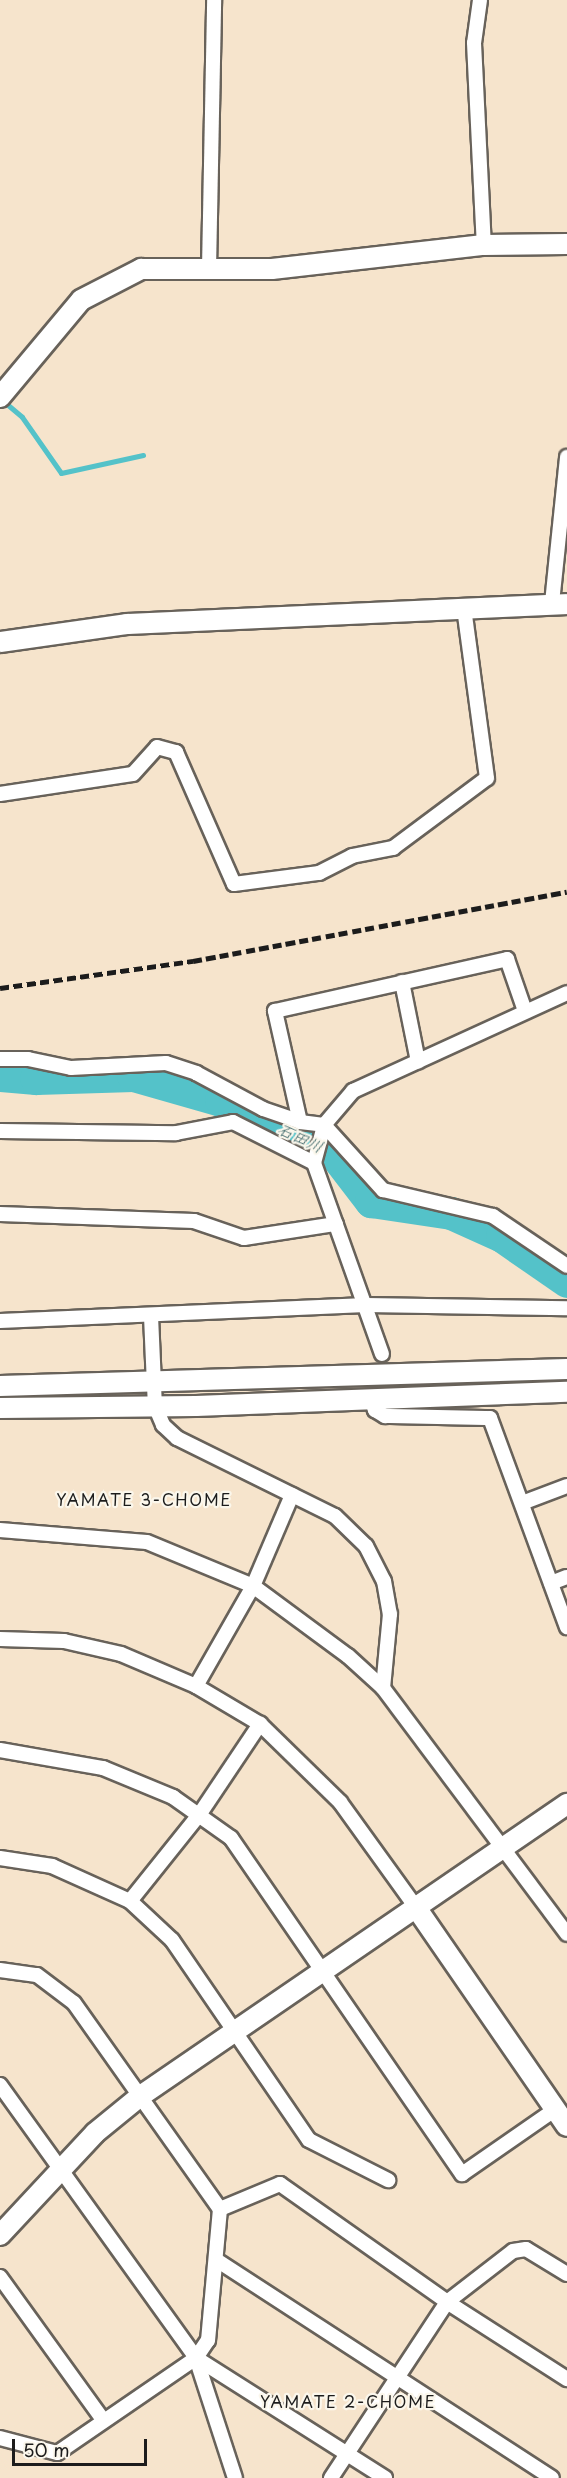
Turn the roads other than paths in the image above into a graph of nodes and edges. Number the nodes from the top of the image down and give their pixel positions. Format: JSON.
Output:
{"nodes":[{"id":1,"x":214,"y":0,"type":"edge"},
{"id":2,"x":480,"y":0,"type":"edge"},
{"id":3,"x":567,"y":244,"type":"edge"},
{"id":4,"x":484,"y":245,"type":"junction"},
{"id":5,"x":209,"y":269,"type":"junction"},
{"id":6,"x":2,"y":390,"type":"edge"},
{"id":7,"x":567,"y":458,"type":"edge"},
{"id":8,"x":559,"y":604,"type":"edge"},
{"id":9,"x":464,"y":607,"type":"junction"},
{"id":10,"x":0,"y":642,"type":"edge"},
{"id":11,"x":0,"y":794,"type":"edge"},
{"id":12,"x":402,"y":982,"type":"junction"},
{"id":13,"x":567,"y":993,"type":"edge"},
{"id":14,"x":525,"y":1011,"type":"junction"},
{"id":15,"x":0,"y":1059,"type":"edge"},
{"id":16,"x":418,"y":1060,"type":"junction"},
{"id":17,"x":263,"y":1109,"type":"junction"},
{"id":18,"x":233,"y":1122,"type":"junction"},
{"id":19,"x":300,"y":1122,"type":"junction"},
{"id":20,"x":324,"y":1125,"type":"junction"},
{"id":21,"x":0,"y":1131,"type":"edge"},
{"id":22,"x":314,"y":1163,"type":"junction"},
{"id":23,"x":0,"y":1214,"type":"edge"},
{"id":24,"x":336,"y":1224,"type":"junction"},
{"id":25,"x":567,"y":1266,"type":"edge"},
{"id":26,"x":366,"y":1305,"type":"junction"},
{"id":27,"x":567,"y":1308,"type":"edge"},
{"id":28,"x":151,"y":1316,"type":"junction"},
{"id":29,"x":0,"y":1321,"type":"edge"},
{"id":30,"x":382,"y":1354,"type":"dead end"},
{"id":31,"x":567,"y":1369,"type":"edge"},
{"id":32,"x":154,"y":1383,"type":"junction"},
{"id":33,"x":0,"y":1386,"type":"edge"},
{"id":34,"x":567,"y":1392,"type":"edge"},
{"id":35,"x":371,"y":1398,"type":"junction"},
{"id":36,"x":155,"y":1407,"type":"junction"},
{"id":37,"x":0,"y":1408,"type":"edge"},
{"id":38,"x":567,"y":1486,"type":"edge"},
{"id":39,"x":292,"y":1495,"type":"junction"},
{"id":40,"x":522,"y":1503,"type":"junction"},
{"id":41,"x":0,"y":1530,"type":"edge"},
{"id":42,"x":567,"y":1577,"type":"edge"},
{"id":43,"x":551,"y":1583,"type":"junction"},
{"id":44,"x":254,"y":1586,"type":"junction"},
{"id":45,"x":567,"y":1627,"type":"edge"},
{"id":46,"x":0,"y":1639,"type":"edge"},
{"id":47,"x":196,"y":1686,"type":"junction"},
{"id":48,"x":383,"y":1688,"type":"junction"},
{"id":49,"x":260,"y":1724,"type":"junction"},
{"id":50,"x":0,"y":1750,"type":"edge"},
{"id":51,"x":567,"y":1804,"type":"edge"},
{"id":52,"x":199,"y":1815,"type":"junction"},
{"id":53,"x":504,"y":1845,"type":"junction"},
{"id":54,"x":0,"y":1858,"type":"edge"},
{"id":55,"x":130,"y":1901,"type":"junction"},
{"id":56,"x":415,"y":1906,"type":"junction"},
{"id":57,"x":567,"y":1934,"type":"edge"},
{"id":58,"x":0,"y":1970,"type":"edge"},
{"id":59,"x":321,"y":1971,"type":"junction"},
{"id":60,"x":233,"y":2034,"type":"junction"},
{"id":61,"x":0,"y":2085,"type":"edge"},
{"id":62,"x":139,"y":2097,"type":"junction"},
{"id":63,"x":562,"y":2115,"type":"edge"},
{"id":64,"x":61,"y":2172,"type":"junction"},
{"id":65,"x":388,"y":2180,"type":"dead end"},
{"id":66,"x":220,"y":2209,"type":"junction"},
{"id":67,"x":0,"y":2235,"type":"edge"},
{"id":68,"x":218,"y":2261,"type":"junction"},
{"id":69,"x":567,"y":2274,"type":"edge"},
{"id":70,"x":0,"y":2277,"type":"edge"},
{"id":71,"x":447,"y":2302,"type":"junction"},
{"id":72,"x":196,"y":2358,"type":"junction"},
{"id":73,"x":398,"y":2375,"type":"junction"},
{"id":74,"x":567,"y":2379,"type":"edge"},
{"id":75,"x":103,"y":2420,"type":"junction"},
{"id":76,"x":0,"y":2438,"type":"edge"},
{"id":77,"x":347,"y":2453,"type":"junction"},
{"id":78,"x":236,"y":2478,"type":"edge"},
{"id":79,"x":330,"y":2478,"type":"edge"},
{"id":80,"x":385,"y":2478,"type":"edge"},
{"id":81,"x":552,"y":2478,"type":"edge"}],
"edges":[{"from":1,"to":5,"type":"street"},
{"from":2,"to":4,"type":"street"},
{"from":3,"to":4,"type":"street"},
{"from":4,"to":5,"type":"street"},
{"from":5,"to":6,"type":"street"},
{"from":7,"to":8,"type":"street"},
{"from":8,"to":9,"type":"street"},
{"from":9,"to":10,"type":"street"},
{"from":9,"to":11,"type":"street"},
{"from":12,"to":14,"type":"street"},
{"from":12,"to":16,"type":"street"},
{"from":12,"to":19,"type":"street"},
{"from":13,"to":14,"type":"street"},
{"from":14,"to":16,"type":"street"},
{"from":15,"to":17,"type":"street"},
{"from":16,"to":20,"type":"street"},
{"from":17,"to":18,"type":"street"},
{"from":17,"to":19,"type":"street"},
{"from":18,"to":21,"type":"street"},
{"from":18,"to":22,"type":"street"},
{"from":19,"to":20,"type":"street"},
{"from":20,"to":22,"type":"street"},
{"from":20,"to":25,"type":"street"},
{"from":22,"to":24,"type":"street"},
{"from":23,"to":24,"type":"street"},
{"from":24,"to":26,"type":"street"},
{"from":26,"to":27,"type":"street"},
{"from":26,"to":28,"type":"street"},
{"from":26,"to":30,"type":"street"},
{"from":28,"to":29,"type":"street"},
{"from":28,"to":32,"type":"street"},
{"from":31,"to":32,"type":"street"},
{"from":32,"to":33,"type":"street"},
{"from":32,"to":36,"type":"street"},
{"from":34,"to":35,"type":"street"},
{"from":35,"to":36,"type":"street"},
{"from":35,"to":40,"type":"street"},
{"from":36,"to":37,"type":"street"},
{"from":36,"to":39,"type":"street"},
{"from":38,"to":40,"type":"street"},
{"from":39,"to":44,"type":"street"},
{"from":39,"to":48,"type":"street"},
{"from":40,"to":43,"type":"street"},
{"from":41,"to":44,"type":"street"},
{"from":42,"to":43,"type":"street"},
{"from":43,"to":45,"type":"street"},
{"from":44,"to":47,"type":"street"},
{"from":44,"to":48,"type":"street"},
{"from":46,"to":47,"type":"street"},
{"from":47,"to":49,"type":"street"},
{"from":48,"to":53,"type":"street"},
{"from":49,"to":52,"type":"street"},
{"from":49,"to":56,"type":"street"},
{"from":50,"to":52,"type":"street"},
{"from":51,"to":53,"type":"street"},
{"from":52,"to":55,"type":"street"},
{"from":52,"to":59,"type":"street"},
{"from":53,"to":56,"type":"street"},
{"from":53,"to":57,"type":"street"},
{"from":54,"to":55,"type":"street"},
{"from":55,"to":60,"type":"street"},
{"from":56,"to":59,"type":"street"},
{"from":56,"to":63,"type":"street"},
{"from":58,"to":62,"type":"street"},
{"from":59,"to":60,"type":"street"},
{"from":59,"to":63,"type":"street"},
{"from":60,"to":62,"type":"street"},
{"from":60,"to":65,"type":"street"},
{"from":61,"to":64,"type":"street"},
{"from":62,"to":64,"type":"street"},
{"from":62,"to":66,"type":"street"},
{"from":64,"to":67,"type":"street"},
{"from":64,"to":72,"type":"street"},
{"from":66,"to":68,"type":"street"},
{"from":66,"to":71,"type":"street"},
{"from":68,"to":72,"type":"street"},
{"from":68,"to":73,"type":"street"},
{"from":69,"to":71,"type":"street"},
{"from":70,"to":75,"type":"street"},
{"from":71,"to":73,"type":"street"},
{"from":71,"to":74,"type":"street"},
{"from":72,"to":75,"type":"street"},
{"from":72,"to":77,"type":"street"},
{"from":72,"to":78,"type":"street"},
{"from":73,"to":77,"type":"street"},
{"from":73,"to":81,"type":"street"},
{"from":75,"to":76,"type":"street"},
{"from":77,"to":79,"type":"street"},
{"from":77,"to":80,"type":"street"}]}
